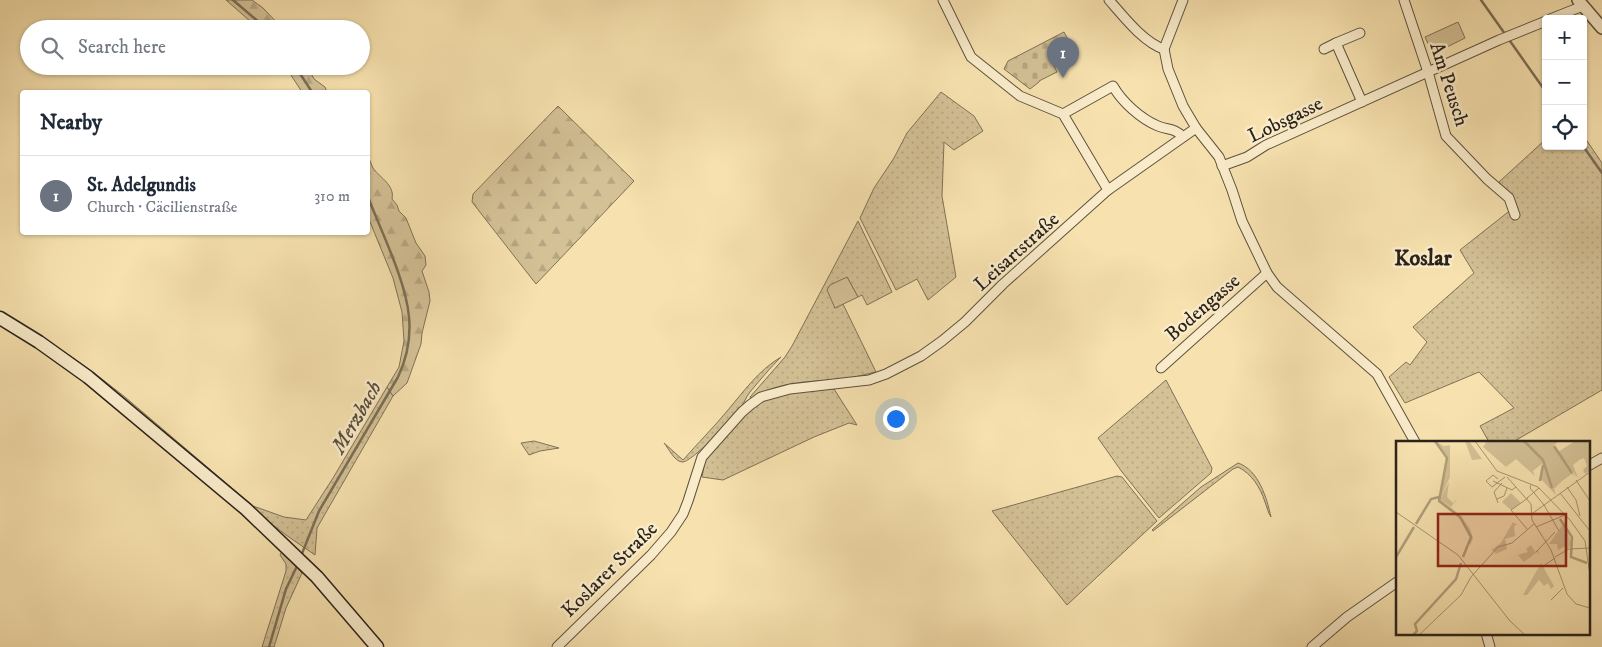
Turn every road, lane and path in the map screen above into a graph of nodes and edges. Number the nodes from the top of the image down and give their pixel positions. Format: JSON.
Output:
{"nodes":[{"id":1,"x":943,"y":0,"type":"edge"},
{"id":2,"x":1109,"y":0,"type":"edge"},
{"id":3,"x":1183,"y":0,"type":"edge"},
{"id":4,"x":1404,"y":0,"type":"edge"},
{"id":5,"x":1580,"y":3,"type":"edge"},
{"id":6,"x":1558,"y":15,"type":"edge"},
{"id":7,"x":1542,"y":23,"type":"edge"},
{"id":8,"x":1602,"y":28,"type":"edge"},
{"id":9,"x":1360,"y":33,"type":"dead end"},
{"id":10,"x":1336,"y":43,"type":"junction"},
{"id":11,"x":1164,"y":49,"type":"junction"},
{"id":12,"x":1324,"y":49,"type":"dead end"},
{"id":13,"x":1428,"y":72,"type":"junction"},
{"id":14,"x":1362,"y":102,"type":"junction"},
{"id":15,"x":1063,"y":114,"type":"junction"},
{"id":16,"x":1196,"y":128,"type":"junction"},
{"id":17,"x":1183,"y":137,"type":"junction"},
{"id":18,"x":1222,"y":166,"type":"junction"},
{"id":19,"x":1108,"y":190,"type":"junction"},
{"id":20,"x":1515,"y":215,"type":"dead end"},
{"id":21,"x":1267,"y":273,"type":"junction"},
{"id":22,"x":0,"y":318,"type":"edge"},
{"id":23,"x":1161,"y":368,"type":"dead end"},
{"id":24,"x":1414,"y":441,"type":"edge"},
{"id":25,"x":702,"y":457,"type":"joint"},
{"id":26,"x":1602,"y":458,"type":"edge"},
{"id":27,"x":1590,"y":465,"type":"edge"},
{"id":28,"x":1396,"y":583,"type":"edge"},
{"id":29,"x":1486,"y":634,"type":"edge"},
{"id":30,"x":376,"y":647,"type":"edge"},
{"id":31,"x":557,"y":647,"type":"edge"},
{"id":32,"x":1312,"y":647,"type":"edge"},
{"id":33,"x":1490,"y":647,"type":"edge"}],
"edges":[{"from":1,"to":15,"type":"street"},
{"from":2,"to":11,"type":"street"},
{"from":3,"to":11,"type":"street"},
{"from":4,"to":13,"type":"street","name":"Am Peusch"},
{"from":5,"to":6,"type":"street"},
{"from":5,"to":8,"type":"street"},
{"from":7,"to":13,"type":"street","name":"Lobsgasse"},
{"from":9,"to":10,"type":"street"},
{"from":10,"to":12,"type":"street"},
{"from":10,"to":14,"type":"street"},
{"from":11,"to":16,"type":"street"},
{"from":13,"to":14,"type":"street","name":"Lobsgasse"},
{"from":13,"to":20,"type":"street","name":"Am Peusch"},
{"from":14,"to":18,"type":"street","name":"Lobsgasse"},
{"from":15,"to":17,"type":"street"},
{"from":15,"to":19,"type":"street"},
{"from":16,"to":17,"type":"street","name":"Leisartstraße"},
{"from":16,"to":18,"type":"street"},
{"from":17,"to":19,"type":"street","name":"Leisartstraße"},
{"from":18,"to":21,"type":"street"},
{"from":19,"to":25,"type":"street","name":"Leisartstraße"},
{"from":21,"to":23,"type":"street","name":"Bodengasse"},
{"from":21,"to":24,"type":"street"},
{"from":22,"to":30,"type":"main road"},
{"from":25,"to":31,"type":"street","name":"Koslarer Straße"},
{"from":26,"to":27,"type":"street"},
{"from":28,"to":32,"type":"street"},
{"from":29,"to":33,"type":"street"}]}
